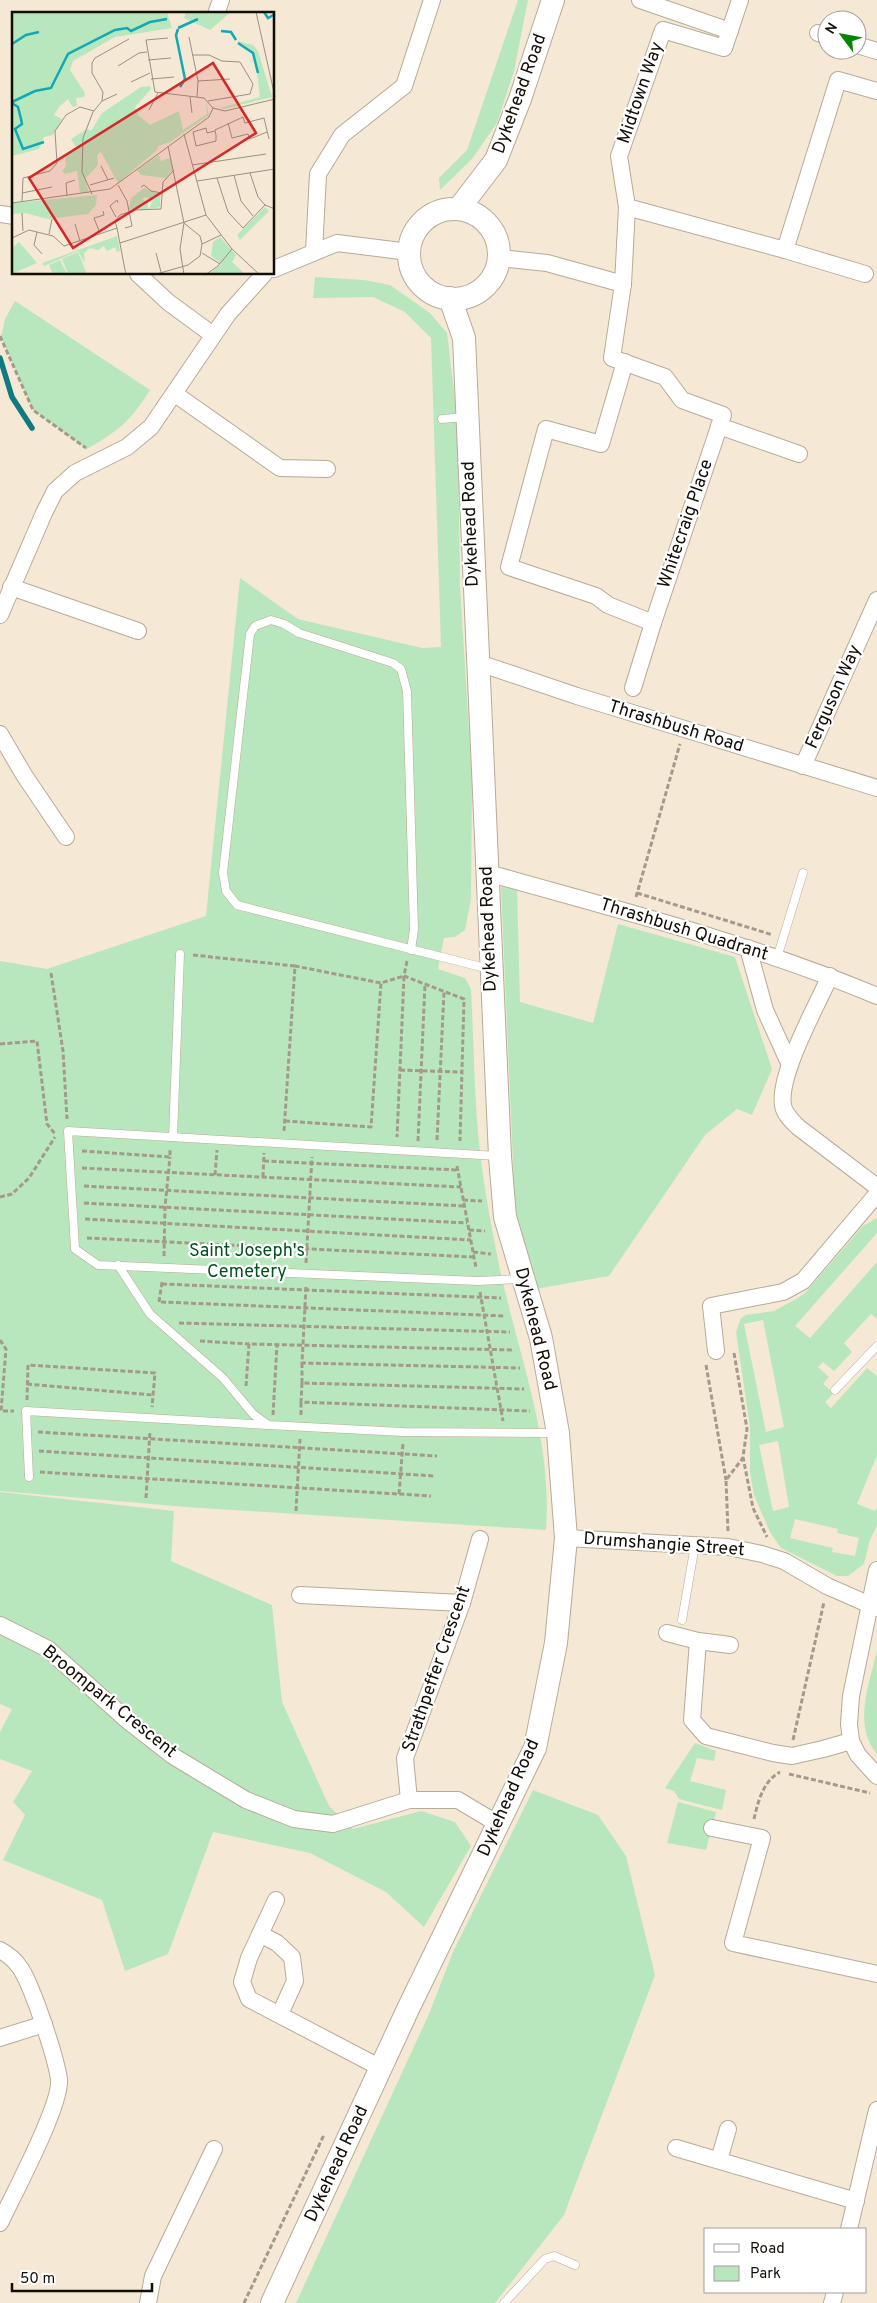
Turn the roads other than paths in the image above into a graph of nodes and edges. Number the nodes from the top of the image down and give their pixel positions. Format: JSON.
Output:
{"nodes":[{"id":1,"x":221,"y":0,"type":"edge"},
{"id":2,"x":432,"y":0,"type":"edge"},
{"id":3,"x":553,"y":0,"type":"edge"},
{"id":4,"x":640,"y":0,"type":"edge"},
{"id":5,"x":740,"y":0,"type":"edge"},
{"id":6,"x":217,"y":12,"type":"edge"},
{"id":7,"x":730,"y":31,"type":"junction"},
{"id":8,"x":877,"y":91,"type":"edge"},
{"id":9,"x":460,"y":207,"type":"junction"},
{"id":10,"x":627,"y":207,"type":"junction"},
{"id":11,"x":785,"y":250,"type":"junction"},
{"id":12,"x":314,"y":252,"type":"junction"},
{"id":13,"x":409,"y":252,"type":"junction"},
{"id":14,"x":500,"y":258,"type":"junction"},
{"id":15,"x":275,"y":269,"type":"edge"},
{"id":16,"x":865,"y":274,"type":"dead end"},
{"id":17,"x":139,"y":275,"type":"edge"},
{"id":18,"x":263,"y":275,"type":"edge"},
{"id":19,"x":623,"y":284,"type":"junction"},
{"id":20,"x":450,"y":298,"type":"junction"},
{"id":21,"x":213,"y":335,"type":"junction"},
{"id":22,"x":625,"y":362,"type":"junction"},
{"id":23,"x":175,"y":394,"type":"junction"},
{"id":24,"x":467,"y":417,"type":"junction"},
{"id":25,"x":442,"y":419,"type":"dead end"},
{"id":26,"x":719,"y":426,"type":"junction"},
{"id":27,"x":799,"y":454,"type":"dead end"},
{"id":28,"x":327,"y":469,"type":"dead end"},
{"id":29,"x":11,"y":587,"type":"junction"},
{"id":30,"x":877,"y":600,"type":"edge"},
{"id":31,"x":0,"y":615,"type":"edge"},
{"id":32,"x":653,"y":623,"type":"junction"},
{"id":33,"x":138,"y":631,"type":"dead end"},
{"id":34,"x":476,"y":662,"type":"junction"},
{"id":35,"x":633,"y":688,"type":"dead end"},
{"id":36,"x":0,"y":734,"type":"edge"},
{"id":37,"x":803,"y":766,"type":"junction"},
{"id":38,"x":877,"y":788,"type":"edge"},
{"id":39,"x":66,"y":837,"type":"dead end"},
{"id":40,"x":488,"y":873,"type":"junction"},
{"id":41,"x":803,"y":873,"type":"dead end"},
{"id":42,"x":748,"y":948,"type":"junction"},
{"id":43,"x":411,"y":950,"type":"junction"},
{"id":44,"x":180,"y":954,"type":"road end"},
{"id":45,"x":777,"y":958,"type":"junction"},
{"id":46,"x":491,"y":970,"type":"junction"},
{"id":47,"x":830,"y":976,"type":"junction"},
{"id":48,"x":877,"y":996,"type":"edge"},
{"id":49,"x":790,"y":1065,"type":"junction"},
{"id":50,"x":171,"y":1137,"type":"junction"},
{"id":51,"x":500,"y":1157,"type":"junction"},
{"id":52,"x":877,"y":1187,"type":"edge"},
{"id":53,"x":877,"y":1194,"type":"edge"},
{"id":54,"x":118,"y":1266,"type":"junction"},
{"id":55,"x":523,"y":1279,"type":"junction"},
{"id":56,"x":877,"y":1346,"type":"edge"},
{"id":57,"x":716,"y":1351,"type":"road end"},
{"id":58,"x":835,"y":1390,"type":"dead end"},
{"id":59,"x":270,"y":1425,"type":"junction"},
{"id":60,"x":558,"y":1433,"type":"junction"},
{"id":61,"x":29,"y":1474,"type":"road end"},
{"id":62,"x":566,"y":1538,"type":"junction"},
{"id":63,"x":480,"y":1539,"type":"dead end"},
{"id":64,"x":695,"y":1545,"type":"junction"},
{"id":65,"x":877,"y":1570,"type":"edge"},
{"id":66,"x":300,"y":1595,"type":"dead end"},
{"id":67,"x":462,"y":1603,"type":"junction"},
{"id":68,"x":873,"y":1606,"type":"edge"},
{"id":69,"x":682,"y":1620,"type":"dead end"},
{"id":70,"x":0,"y":1625,"type":"edge"},
{"id":71,"x":667,"y":1633,"type":"dead end"},
{"id":72,"x":698,"y":1641,"type":"junction"},
{"id":73,"x":730,"y":1645,"type":"dead end"},
{"id":74,"x":851,"y":1741,"type":"junction"},
{"id":75,"x":877,"y":1776,"type":"edge"},
{"id":76,"x":409,"y":1800,"type":"junction"},
{"id":77,"x":498,"y":1824,"type":"junction"},
{"id":78,"x":712,"y":1828,"type":"dead end"},
{"id":79,"x":276,"y":1900,"type":"dead end"},
{"id":80,"x":260,"y":1934,"type":"junction"},
{"id":81,"x":0,"y":1950,"type":"edge"},
{"id":82,"x":877,"y":1974,"type":"edge"},
{"id":83,"x":276,"y":2012,"type":"junction"},
{"id":84,"x":44,"y":2024,"type":"junction"},
{"id":85,"x":0,"y":2038,"type":"edge"},
{"id":86,"x":381,"y":2068,"type":"junction"},
{"id":87,"x":877,"y":2110,"type":"edge"},
{"id":88,"x":728,"y":2130,"type":"dead end"},
{"id":89,"x":676,"y":2148,"type":"dead end"},
{"id":90,"x":214,"y":2149,"type":"dead end"},
{"id":91,"x":719,"y":2160,"type":"junction"},
{"id":92,"x":856,"y":2200,"type":"junction"},
{"id":93,"x":0,"y":2223,"type":"edge"},
{"id":94,"x":850,"y":2228,"type":"edge"},
{"id":95,"x":575,"y":2265,"type":"dead end"},
{"id":96,"x":148,"y":2303,"type":"edge"},
{"id":97,"x":272,"y":2303,"type":"edge"},
{"id":98,"x":504,"y":2303,"type":"edge"}],
"edges":[{"from":1,"to":6,"type":"street"},
{"from":2,"to":12,"type":"street"},
{"from":3,"to":9,"type":"street","name":"Dykehead Road"},
{"from":4,"to":7,"type":"street"},
{"from":5,"to":7,"type":"street","name":"Midtown Way"},
{"from":7,"to":10,"type":"street","name":"Midtown Way"},
{"from":8,"to":11,"type":"street"},
{"from":9,"to":13,"type":"street"},
{"from":9,"to":14,"type":"street"},
{"from":10,"to":11,"type":"street"},
{"from":10,"to":19,"type":"street","name":"Midtown Way"},
{"from":11,"to":16,"type":"street"},
{"from":12,"to":13,"type":"street"},
{"from":12,"to":15,"type":"street"},
{"from":13,"to":20,"type":"street"},
{"from":14,"to":19,"type":"street"},
{"from":14,"to":20,"type":"street"},
{"from":17,"to":21,"type":"street"},
{"from":18,"to":21,"type":"street"},
{"from":19,"to":22,"type":"street"},
{"from":20,"to":24,"type":"street","name":"Dykehead Road"},
{"from":21,"to":23,"type":"street"},
{"from":22,"to":26,"type":"street"},
{"from":22,"to":32,"type":"street"},
{"from":23,"to":28,"type":"street"},
{"from":23,"to":29,"type":"street"},
{"from":24,"to":25,"type":"lane"},
{"from":24,"to":34,"type":"street","name":"Dykehead Road"},
{"from":26,"to":27,"type":"street"},
{"from":26,"to":32,"type":"street","name":"Whitecraig Place"},
{"from":29,"to":31,"type":"street"},
{"from":29,"to":33,"type":"street"},
{"from":30,"to":37,"type":"street","name":"Ferguson Way"},
{"from":32,"to":35,"type":"street","name":"Whitecraig Place"},
{"from":34,"to":37,"type":"street","name":"Thrashbush Road"},
{"from":34,"to":40,"type":"street","name":"Dykehead Road"},
{"from":36,"to":39,"type":"street"},
{"from":37,"to":38,"type":"street","name":"Thrashbush Road"},
{"from":40,"to":42,"type":"street","name":"Thrashbush Quadrant"},
{"from":40,"to":46,"type":"street","name":"Dykehead Road"},
{"from":41,"to":45,"type":"lane"},
{"from":42,"to":45,"type":"street","name":"Thrashbush Quadrant"},
{"from":42,"to":49,"type":"street"},
{"from":43,"to":43,"type":"lane"},
{"from":43,"to":46,"type":"lane"},
{"from":44,"to":50,"type":"lane"},
{"from":45,"to":47,"type":"street","name":"Thrashbush Quadrant"},
{"from":46,"to":51,"type":"street","name":"Dykehead Road"},
{"from":47,"to":48,"type":"street","name":"Thrashbush Quadrant"},
{"from":47,"to":49,"type":"street"},
{"from":49,"to":52,"type":"street"},
{"from":50,"to":51,"type":"lane"},
{"from":50,"to":54,"type":"lane"},
{"from":51,"to":55,"type":"street","name":"Dykehead Road"},
{"from":53,"to":57,"type":"street"},
{"from":54,"to":55,"type":"lane"},
{"from":54,"to":59,"type":"lane"},
{"from":55,"to":60,"type":"street","name":"Dykehead Road"},
{"from":56,"to":58,"type":"lane"},
{"from":59,"to":60,"type":"lane"},
{"from":59,"to":61,"type":"lane"},
{"from":60,"to":62,"type":"street","name":"Dykehead Road"},
{"from":62,"to":64,"type":"street","name":"Drumshangie Street"},
{"from":62,"to":77,"type":"street","name":"Dykehead Road"},
{"from":63,"to":67,"type":"street","name":"Strathpeffer Crescent"},
{"from":64,"to":68,"type":"street","name":"Drumshangie Street"},
{"from":64,"to":69,"type":"lane"},
{"from":65,"to":68,"type":"street"},
{"from":66,"to":67,"type":"street"},
{"from":67,"to":76,"type":"street","name":"Strathpeffer Crescent"},
{"from":68,"to":74,"type":"street"},
{"from":70,"to":76,"type":"street","name":"Broompark Crescent"},
{"from":71,"to":72,"type":"street"},
{"from":72,"to":73,"type":"street"},
{"from":72,"to":74,"type":"street"},
{"from":74,"to":75,"type":"street"},
{"from":76,"to":77,"type":"street","name":"Broompark Crescent"},
{"from":77,"to":86,"type":"street","name":"Dykehead Road"},
{"from":78,"to":82,"type":"street"},
{"from":79,"to":80,"type":"street"},
{"from":80,"to":83,"type":"street"},
{"from":80,"to":83,"type":"street"},
{"from":81,"to":84,"type":"street"},
{"from":83,"to":86,"type":"street"},
{"from":84,"to":85,"type":"street"},
{"from":84,"to":93,"type":"street"},
{"from":86,"to":97,"type":"street","name":"Dykehead Road"},
{"from":87,"to":92,"type":"street"},
{"from":88,"to":91,"type":"street"},
{"from":89,"to":91,"type":"street"},
{"from":90,"to":96,"type":"street"},
{"from":91,"to":92,"type":"street"},
{"from":92,"to":94,"type":"street"},
{"from":95,"to":98,"type":"lane"}]}
